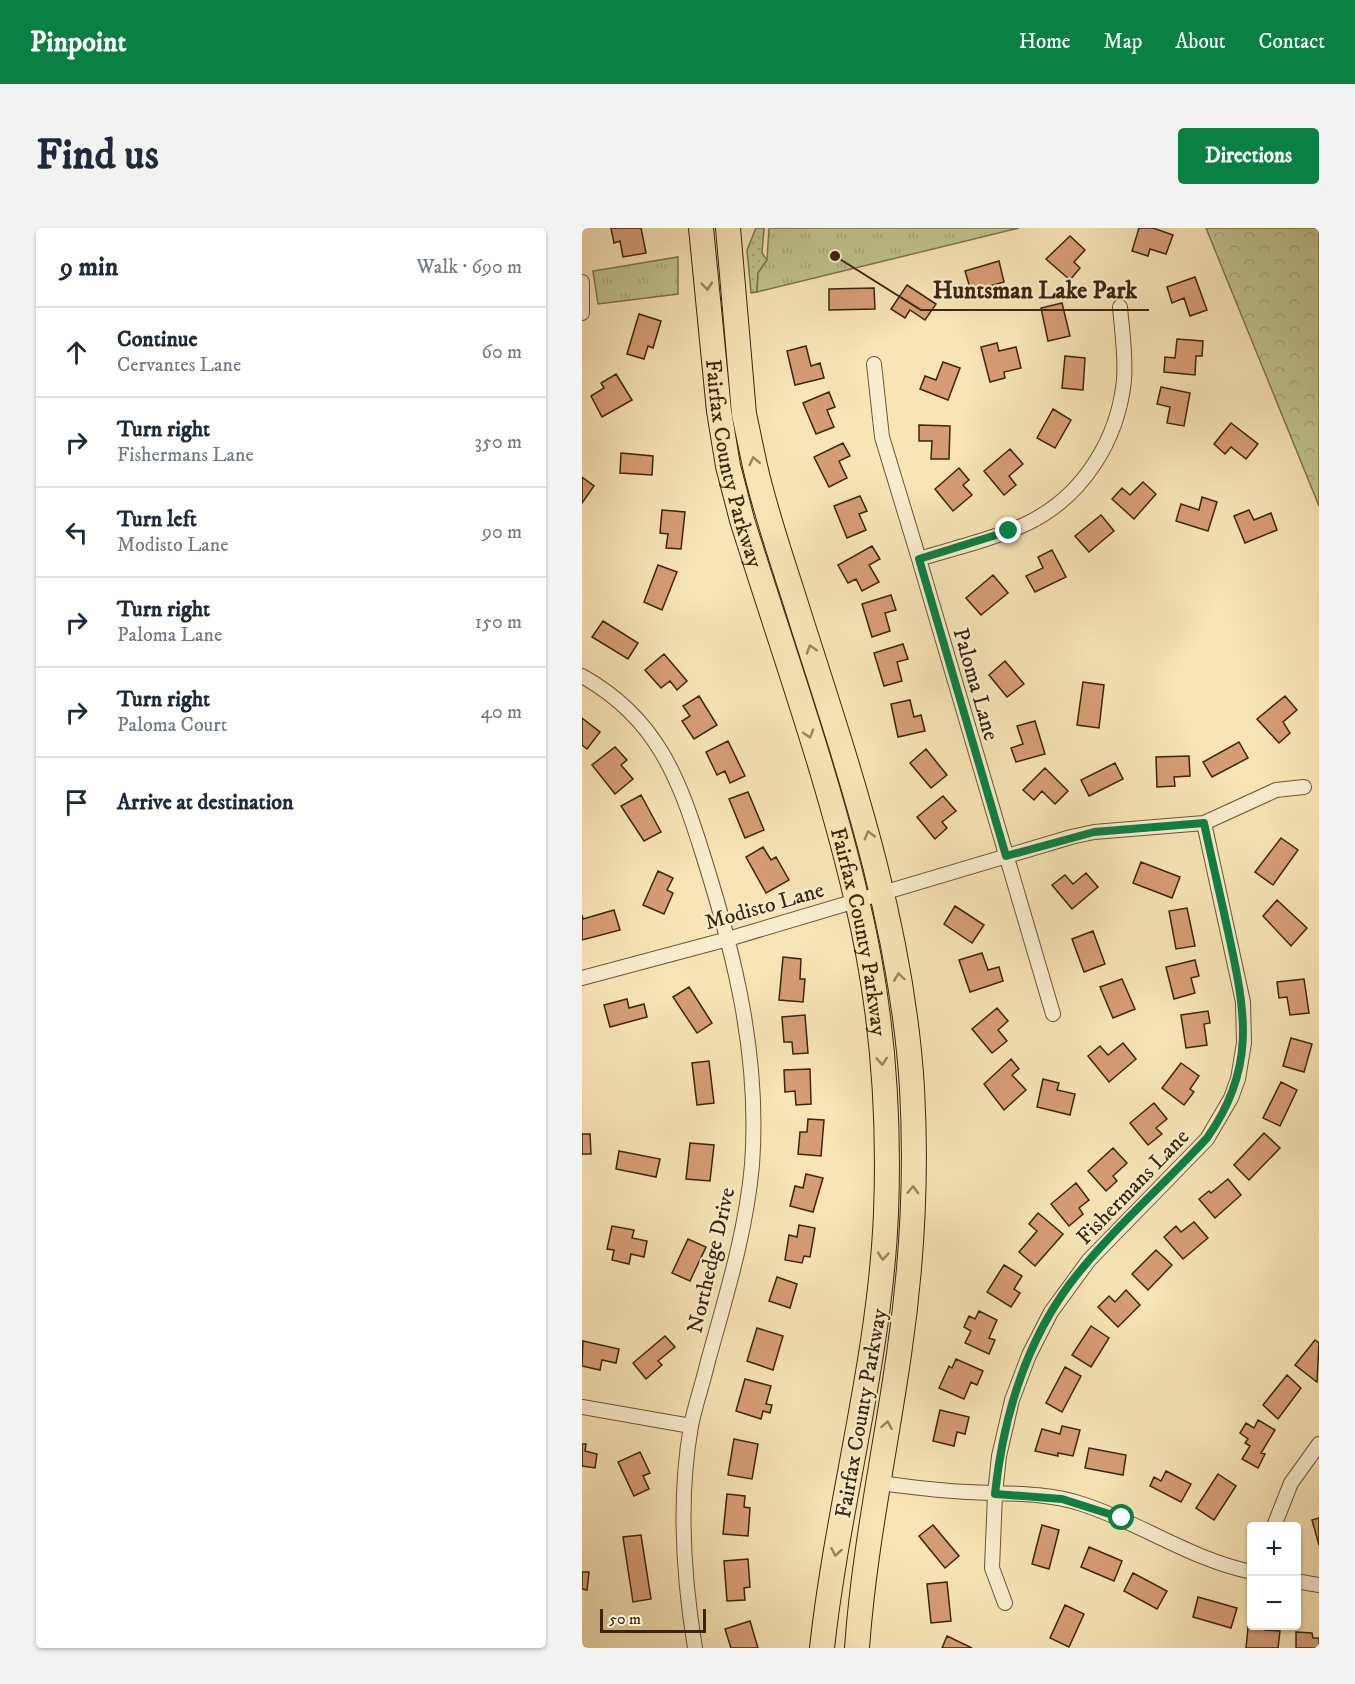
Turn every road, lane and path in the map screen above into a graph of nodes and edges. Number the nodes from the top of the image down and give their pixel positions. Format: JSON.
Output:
{"nodes":[{"id":1,"x":701,"y":228,"type":"edge"},
{"id":2,"x":728,"y":228,"type":"edge"},
{"id":3,"x":582,"y":282,"type":"edge"},
{"id":4,"x":1120,"y":307,"type":"dead end"},
{"id":5,"x":582,"y":313,"type":"edge"},
{"id":6,"x":874,"y":364,"type":"dead end"},
{"id":7,"x":919,"y":559,"type":"junction"},
{"id":8,"x":582,"y":676,"type":"edge"},
{"id":9,"x":1304,"y":788,"type":"dead end"},
{"id":10,"x":1204,"y":823,"type":"junction"},
{"id":11,"x":1006,"y":856,"type":"junction"},
{"id":12,"x":883,"y":892,"type":"junction"},
{"id":13,"x":857,"y":900,"type":"junction"},
{"id":14,"x":728,"y":939,"type":"junction"},
{"id":15,"x":582,"y":978,"type":"edge"},
{"id":16,"x":1053,"y":1014,"type":"dead end"},
{"id":17,"x":582,"y":1407,"type":"edge"},
{"id":18,"x":691,"y":1426,"type":"junction"},
{"id":19,"x":1319,"y":1444,"type":"edge"},
{"id":20,"x":877,"y":1483,"type":"junction"},
{"id":21,"x":995,"y":1494,"type":"junction"},
{"id":22,"x":1276,"y":1522,"type":"edge"},
{"id":23,"x":1247,"y":1571,"type":"edge"},
{"id":24,"x":1301,"y":1582,"type":"edge"},
{"id":25,"x":1319,"y":1585,"type":"edge"},
{"id":26,"x":1005,"y":1603,"type":"dead end"},
{"id":27,"x":695,"y":1648,"type":"edge"},
{"id":28,"x":822,"y":1648,"type":"edge"},
{"id":29,"x":857,"y":1648,"type":"edge"}],
"edges":[{"from":1,"to":13,"type":"highway","name":"Fairfax County Parkway","one_way":true},
{"from":12,"to":2,"type":"highway","name":"Fairfax County Parkway","one_way":true},
{"from":3,"to":5,"type":"street"},
{"from":4,"to":7,"type":"street"},
{"from":6,"to":7,"type":"street","name":"Paloma Lane"},
{"from":7,"to":11,"type":"street","name":"Paloma Lane"},
{"from":8,"to":14,"type":"street","name":"Northedge Drive"},
{"from":9,"to":10,"type":"street","name":"Modisto Lane"},
{"from":10,"to":11,"type":"street","name":"Modisto Lane"},
{"from":10,"to":21,"type":"street","name":"Fishermans Lane"},
{"from":11,"to":12,"type":"street","name":"Modisto Lane"},
{"from":11,"to":16,"type":"street","name":"Paloma Lane"},
{"from":12,"to":13,"type":"street","name":"Modisto Lane"},
{"from":20,"to":12,"type":"highway","name":"Fairfax County Parkway","one_way":true},
{"from":13,"to":14,"type":"street","name":"Modisto Lane"},
{"from":13,"to":28,"type":"highway","name":"Fairfax County Parkway","one_way":true},
{"from":14,"to":15,"type":"street","name":"Modisto Lane"},
{"from":14,"to":18,"type":"street","name":"Northedge Drive"},
{"from":17,"to":18,"type":"street"},
{"from":18,"to":27,"type":"street","name":"Northedge Drive"},
{"from":19,"to":22,"type":"street"},
{"from":20,"to":21,"type":"street"},
{"from":20,"to":29,"type":"highway","name":"Fairfax County Parkway"},
{"from":21,"to":23,"type":"street"},
{"from":21,"to":26,"type":"street","name":"Fishermans Lane"},
{"from":24,"to":25,"type":"street"}]}
